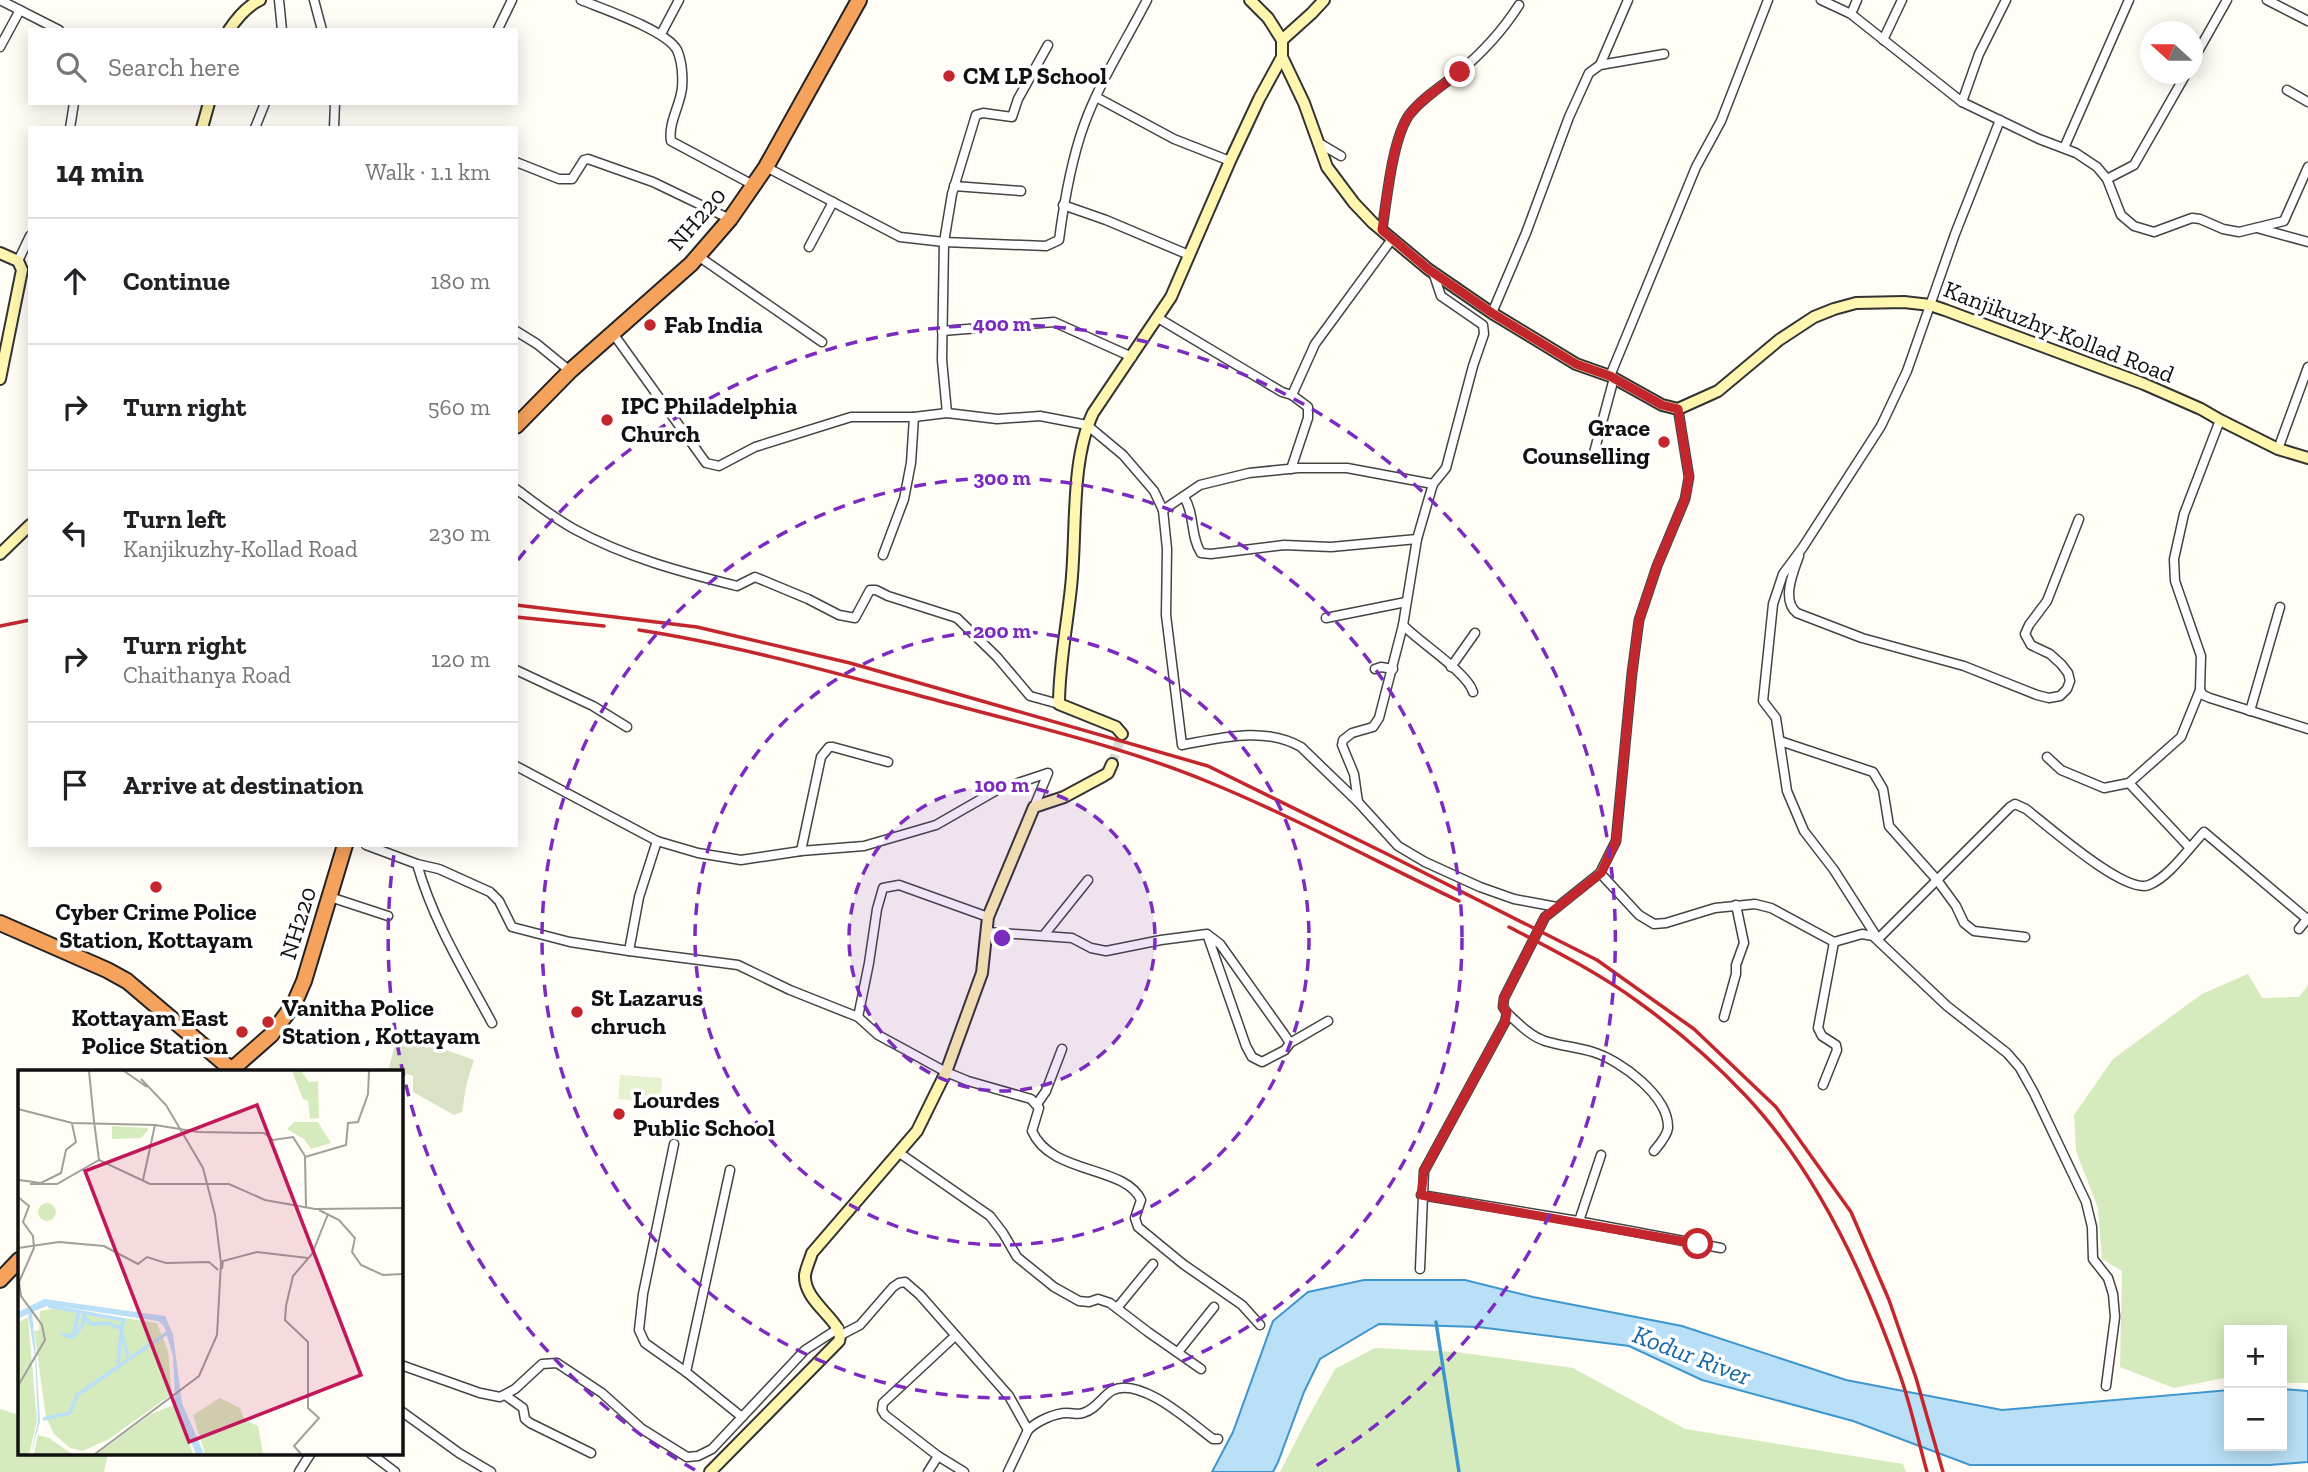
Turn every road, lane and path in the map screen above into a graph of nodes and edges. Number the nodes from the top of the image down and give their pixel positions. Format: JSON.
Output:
{"nodes":[{"id":1,"x":0,"y":0,"type":"edge"},
{"id":2,"x":257,"y":0,"type":"edge"},
{"id":3,"x":279,"y":0,"type":"edge"},
{"id":4,"x":314,"y":0,"type":"edge"},
{"id":5,"x":512,"y":0,"type":"edge"},
{"id":6,"x":581,"y":0,"type":"edge"},
{"id":7,"x":679,"y":0,"type":"edge"},
{"id":8,"x":859,"y":0,"type":"edge"},
{"id":9,"x":1147,"y":0,"type":"edge"},
{"id":10,"x":1250,"y":0,"type":"edge"},
{"id":11,"x":1324,"y":0,"type":"edge"},
{"id":12,"x":1628,"y":0,"type":"edge"},
{"id":13,"x":1768,"y":0,"type":"edge"},
{"id":14,"x":1821,"y":0,"type":"edge"},
{"id":15,"x":1857,"y":0,"type":"edge"},
{"id":16,"x":1902,"y":0,"type":"edge"},
{"id":17,"x":2006,"y":0,"type":"edge"},
{"id":18,"x":2129,"y":0,"type":"edge"},
{"id":19,"x":2227,"y":0,"type":"edge"},
{"id":20,"x":2266,"y":0,"type":"edge"},
{"id":21,"x":1519,"y":5,"type":"dead end"},
{"id":22,"x":20,"y":10,"type":"junction"},
{"id":23,"x":1851,"y":14,"type":"junction"},
{"id":24,"x":2308,"y":20,"type":"edge"},
{"id":25,"x":55,"y":28,"type":"edge"},
{"id":26,"x":230,"y":28,"type":"edge"},
{"id":27,"x":282,"y":28,"type":"edge"},
{"id":28,"x":321,"y":28,"type":"edge"},
{"id":29,"x":498,"y":28,"type":"edge"},
{"id":30,"x":660,"y":34,"type":"junction"},
{"id":31,"x":1282,"y":40,"type":"junction"},
{"id":32,"x":1883,"y":40,"type":"junction"},
{"id":33,"x":2203,"y":44,"type":"edge"},
{"id":34,"x":1048,"y":45,"type":"dead end"},
{"id":35,"x":0,"y":47,"type":"edge"},
{"id":36,"x":1664,"y":54,"type":"dead end"},
{"id":37,"x":1282,"y":57,"type":"junction"},
{"id":38,"x":1600,"y":65,"type":"junction"},
{"id":39,"x":2180,"y":84,"type":"edge"},
{"id":40,"x":2287,"y":90,"type":"dead end"},
{"id":41,"x":1096,"y":97,"type":"junction"},
{"id":42,"x":1962,"y":102,"type":"junction"},
{"id":43,"x":2308,"y":103,"type":"edge"},
{"id":44,"x":74,"y":105,"type":"edge"},
{"id":45,"x":208,"y":105,"type":"edge"},
{"id":46,"x":264,"y":105,"type":"edge"},
{"id":47,"x":335,"y":105,"type":"edge"},
{"id":48,"x":2000,"y":120,"type":"junction"},
{"id":49,"x":70,"y":126,"type":"edge"},
{"id":50,"x":203,"y":126,"type":"edge"},
{"id":51,"x":257,"y":126,"type":"edge"},
{"id":52,"x":334,"y":126,"type":"edge"},
{"id":53,"x":1319,"y":143,"type":"junction"},
{"id":54,"x":2063,"y":148,"type":"junction"},
{"id":55,"x":1341,"y":156,"type":"dead end"},
{"id":56,"x":1230,"y":161,"type":"junction"},
{"id":57,"x":518,"y":163,"type":"edge"},
{"id":58,"x":766,"y":167,"type":"junction"},
{"id":59,"x":2308,"y":167,"type":"edge"},
{"id":60,"x":2107,"y":179,"type":"junction"},
{"id":61,"x":755,"y":186,"type":"junction"},
{"id":62,"x":954,"y":186,"type":"junction"},
{"id":63,"x":1021,"y":191,"type":"dead end"},
{"id":64,"x":833,"y":202,"type":"junction"},
{"id":65,"x":1063,"y":205,"type":"junction"},
{"id":66,"x":730,"y":219,"type":"junction"},
{"id":67,"x":2254,"y":228,"type":"junction"},
{"id":68,"x":1382,"y":230,"type":"junction"},
{"id":69,"x":1392,"y":239,"type":"junction"},
{"id":70,"x":28,"y":240,"type":"edge"},
{"id":71,"x":944,"y":242,"type":"junction"},
{"id":72,"x":2308,"y":242,"type":"edge"},
{"id":73,"x":809,"y":247,"type":"dead end"},
{"id":74,"x":0,"y":253,"type":"edge"},
{"id":75,"x":1189,"y":255,"type":"junction"},
{"id":76,"x":698,"y":256,"type":"junction"},
{"id":77,"x":18,"y":261,"type":"junction"},
{"id":78,"x":1433,"y":272,"type":"junction"},
{"id":79,"x":1930,"y":305,"type":"junction"},
{"id":80,"x":1492,"y":313,"type":"junction"},
{"id":81,"x":1158,"y":318,"type":"junction"},
{"id":82,"x":942,"y":331,"type":"junction"},
{"id":83,"x":518,"y":332,"type":"edge"},
{"id":84,"x":612,"y":332,"type":"junction"},
{"id":85,"x":822,"y":342,"type":"dead end"},
{"id":86,"x":1132,"y":356,"type":"junction"},
{"id":87,"x":2308,"y":367,"type":"edge"},
{"id":88,"x":570,"y":371,"type":"junction"},
{"id":89,"x":1612,"y":377,"type":"junction"},
{"id":90,"x":0,"y":379,"type":"edge"},
{"id":91,"x":1292,"y":396,"type":"junction"},
{"id":92,"x":1678,"y":409,"type":"junction"},
{"id":93,"x":947,"y":413,"type":"junction"},
{"id":94,"x":914,"y":417,"type":"junction"},
{"id":95,"x":2220,"y":420,"type":"junction"},
{"id":96,"x":518,"y":424,"type":"edge"},
{"id":97,"x":1087,"y":425,"type":"junction"},
{"id":98,"x":2278,"y":449,"type":"junction"},
{"id":99,"x":2308,"y":458,"type":"edge"},
{"id":100,"x":1592,"y":460,"type":"dead end"},
{"id":101,"x":1291,"y":469,"type":"junction"},
{"id":102,"x":1433,"y":484,"type":"junction"},
{"id":103,"x":518,"y":490,"type":"edge"},
{"id":104,"x":1184,"y":497,"type":"junction"},
{"id":105,"x":1163,"y":510,"type":"junction"},
{"id":106,"x":2079,"y":519,"type":"dead end"},
{"id":107,"x":28,"y":527,"type":"edge"},
{"id":108,"x":1417,"y":539,"type":"junction"},
{"id":109,"x":1803,"y":547,"type":"junction"},
{"id":110,"x":0,"y":554,"type":"edge"},
{"id":111,"x":883,"y":555,"type":"dead end"},
{"id":112,"x":1406,"y":602,"type":"junction"},
{"id":113,"x":2280,"y":607,"type":"dead end"},
{"id":114,"x":1326,"y":618,"type":"dead end"},
{"id":115,"x":1403,"y":625,"type":"junction"},
{"id":116,"x":1475,"y":633,"type":"dead end"},
{"id":117,"x":1451,"y":667,"type":"junction"},
{"id":118,"x":1375,"y":668,"type":"dead end"},
{"id":119,"x":1392,"y":669,"type":"junction"},
{"id":120,"x":518,"y":671,"type":"edge"},
{"id":121,"x":2200,"y":690,"type":"junction"},
{"id":122,"x":1473,"y":692,"type":"dead end"},
{"id":123,"x":1059,"y":704,"type":"junction"},
{"id":124,"x":2250,"y":711,"type":"junction"},
{"id":125,"x":627,"y":727,"type":"dead end"},
{"id":126,"x":2308,"y":729,"type":"edge"},
{"id":127,"x":1122,"y":734,"type":"dead end"},
{"id":128,"x":1780,"y":741,"type":"junction"},
{"id":129,"x":2047,"y":757,"type":"dead end"},
{"id":130,"x":888,"y":762,"type":"dead end"},
{"id":131,"x":1112,"y":764,"type":"tunnel mouth"},
{"id":132,"x":518,"y":766,"type":"edge"},
{"id":133,"x":2129,"y":783,"type":"junction"},
{"id":134,"x":1358,"y":802,"type":"junction"},
{"id":135,"x":1034,"y":807,"type":"junction"},
{"id":136,"x":657,"y":841,"type":"junction"},
{"id":137,"x":344,"y":847,"type":"edge"},
{"id":138,"x":371,"y":847,"type":"edge"},
{"id":139,"x":2189,"y":847,"type":"junction"},
{"id":140,"x":800,"y":851,"type":"junction"},
{"id":141,"x":417,"y":864,"type":"junction"},
{"id":142,"x":1601,"y":873,"type":"junction"},
{"id":143,"x":1088,"y":880,"type":"dead end"},
{"id":144,"x":1937,"y":880,"type":"junction"},
{"id":145,"x":330,"y":897,"type":"junction"},
{"id":146,"x":1736,"y":905,"type":"junction"},
{"id":147,"x":1557,"y":907,"type":"junction"},
{"id":148,"x":388,"y":916,"type":"dead end"},
{"id":149,"x":988,"y":917,"type":"junction"},
{"id":150,"x":2308,"y":919,"type":"edge"},
{"id":151,"x":0,"y":923,"type":"edge"},
{"id":152,"x":2299,"y":929,"type":"dead end"},
{"id":153,"x":987,"y":932,"type":"junction"},
{"id":154,"x":1207,"y":934,"type":"junction"},
{"id":155,"x":1044,"y":935,"type":"junction"},
{"id":156,"x":2025,"y":937,"type":"dead end"},
{"id":157,"x":1878,"y":939,"type":"junction"},
{"id":158,"x":1833,"y":943,"type":"junction"},
{"id":159,"x":629,"y":951,"type":"junction"},
{"id":160,"x":1507,"y":1013,"type":"junction"},
{"id":161,"x":858,"y":1017,"type":"junction"},
{"id":162,"x":1724,"y":1017,"type":"dead end"},
{"id":163,"x":1328,"y":1021,"type":"dead end"},
{"id":164,"x":492,"y":1023,"type":"dead end"},
{"id":165,"x":1290,"y":1043,"type":"junction"},
{"id":166,"x":1062,"y":1049,"type":"dead end"},
{"id":167,"x":231,"y":1070,"type":"edge"},
{"id":168,"x":946,"y":1072,"type":"junction"},
{"id":169,"x":1823,"y":1085,"type":"dead end"},
{"id":170,"x":1037,"y":1104,"type":"junction"},
{"id":171,"x":674,"y":1143,"type":"dead end"},
{"id":172,"x":1654,"y":1151,"type":"dead end"},
{"id":173,"x":898,"y":1152,"type":"junction"},
{"id":174,"x":1601,"y":1155,"type":"dead end"},
{"id":175,"x":730,"y":1170,"type":"dead end"},
{"id":176,"x":1421,"y":1195,"type":"junction"},
{"id":177,"x":1579,"y":1221,"type":"junction"},
{"id":178,"x":1721,"y":1248,"type":"dead end"},
{"id":179,"x":1153,"y":1265,"type":"dead end"},
{"id":180,"x":17,"y":1267,"type":"edge"},
{"id":181,"x":1420,"y":1269,"type":"dead end"},
{"id":182,"x":0,"y":1280,"type":"edge"},
{"id":183,"x":1214,"y":1307,"type":"dead end"},
{"id":184,"x":1117,"y":1308,"type":"junction"},
{"id":185,"x":1260,"y":1325,"type":"dead end"},
{"id":186,"x":840,"y":1332,"type":"junction"},
{"id":187,"x":955,"y":1336,"type":"junction"},
{"id":188,"x":1178,"y":1352,"type":"junction"},
{"id":189,"x":402,"y":1365,"type":"edge"},
{"id":190,"x":1200,"y":1369,"type":"dead end"},
{"id":191,"x":687,"y":1372,"type":"junction"},
{"id":192,"x":2106,"y":1386,"type":"dead end"},
{"id":193,"x":505,"y":1395,"type":"junction"},
{"id":194,"x":402,"y":1412,"type":"edge"},
{"id":195,"x":742,"y":1417,"type":"junction"},
{"id":196,"x":1028,"y":1430,"type":"junction"},
{"id":197,"x":1218,"y":1439,"type":"dead end"},
{"id":198,"x":591,"y":1452,"type":"dead end"},
{"id":199,"x":310,"y":1454,"type":"edge"},
{"id":200,"x":371,"y":1454,"type":"edge"},
{"id":201,"x":938,"y":1456,"type":"junction"},
{"id":202,"x":299,"y":1472,"type":"edge"},
{"id":203,"x":395,"y":1472,"type":"edge"},
{"id":204,"x":491,"y":1472,"type":"edge"},
{"id":205,"x":710,"y":1472,"type":"edge"},
{"id":206,"x":929,"y":1472,"type":"edge"},
{"id":207,"x":964,"y":1472,"type":"edge"},
{"id":208,"x":1008,"y":1472,"type":"edge"}],
"edges":[{"from":1,"to":22,"type":"street"},
{"from":2,"to":26,"type":"main road"},
{"from":3,"to":27,"type":"street"},
{"from":4,"to":28,"type":"street"},
{"from":5,"to":29,"type":"street"},
{"from":6,"to":30,"type":"street"},
{"from":7,"to":30,"type":"street"},
{"from":8,"to":58,"type":"highway","name":"NH220"},
{"from":9,"to":41,"type":"street"},
{"from":10,"to":31,"type":"main road"},
{"from":11,"to":31,"type":"main road"},
{"from":12,"to":38,"type":"street"},
{"from":13,"to":89,"type":"street"},
{"from":14,"to":23,"type":"street"},
{"from":15,"to":23,"type":"street"},
{"from":16,"to":32,"type":"street"},
{"from":17,"to":42,"type":"street"},
{"from":18,"to":54,"type":"street"},
{"from":19,"to":33,"type":"street"},
{"from":20,"to":24,"type":"street"},
{"from":21,"to":68,"type":"street"},
{"from":22,"to":25,"type":"street"},
{"from":22,"to":35,"type":"street"},
{"from":23,"to":32,"type":"street"},
{"from":30,"to":61,"type":"street"},
{"from":31,"to":37,"type":"main road"},
{"from":32,"to":42,"type":"street"},
{"from":34,"to":62,"type":"street"},
{"from":36,"to":38,"type":"street"},
{"from":37,"to":53,"type":"main road"},
{"from":37,"to":56,"type":"main road"},
{"from":38,"to":80,"type":"street"},
{"from":39,"to":60,"type":"street"},
{"from":40,"to":43,"type":"street"},
{"from":41,"to":56,"type":"street"},
{"from":41,"to":65,"type":"street"},
{"from":42,"to":48,"type":"street"},
{"from":44,"to":49,"type":"street"},
{"from":45,"to":50,"type":"main road"},
{"from":46,"to":51,"type":"street"},
{"from":47,"to":52,"type":"street"},
{"from":48,"to":54,"type":"street"},
{"from":48,"to":79,"type":"street"},
{"from":53,"to":55,"type":"street"},
{"from":53,"to":68,"type":"main road"},
{"from":54,"to":60,"type":"street"},
{"from":56,"to":75,"type":"main road"},
{"from":57,"to":66,"type":"street"},
{"from":58,"to":61,"type":"highway","name":"NH220"},
{"from":58,"to":64,"type":"street"},
{"from":59,"to":67,"type":"street"},
{"from":60,"to":67,"type":"street"},
{"from":61,"to":66,"type":"highway","name":"NH220"},
{"from":62,"to":63,"type":"street"},
{"from":62,"to":71,"type":"street"},
{"from":64,"to":71,"type":"street"},
{"from":64,"to":73,"type":"street"},
{"from":65,"to":71,"type":"street"},
{"from":65,"to":75,"type":"street"},
{"from":66,"to":76,"type":"highway","name":"NH220"},
{"from":67,"to":72,"type":"street"},
{"from":68,"to":69,"type":"main road"},
{"from":69,"to":78,"type":"main road"},
{"from":69,"to":91,"type":"street"},
{"from":70,"to":77,"type":"street"},
{"from":71,"to":82,"type":"street"},
{"from":74,"to":77,"type":"main road"},
{"from":75,"to":81,"type":"main road"},
{"from":76,"to":84,"type":"highway","name":"NH220"},
{"from":76,"to":85,"type":"street"},
{"from":77,"to":90,"type":"main road"},
{"from":78,"to":80,"type":"main road"},
{"from":78,"to":102,"type":"street"},
{"from":79,"to":92,"type":"main road","name":"Kanjikuzhy-Kollad Road"},
{"from":79,"to":95,"type":"main road","name":"Kanjikuzhy-Kollad Road"},
{"from":79,"to":109,"type":"street"},
{"from":80,"to":89,"type":"main road"},
{"from":81,"to":86,"type":"main road"},
{"from":81,"to":91,"type":"street"},
{"from":82,"to":86,"type":"street"},
{"from":82,"to":93,"type":"street"},
{"from":83,"to":88,"type":"street"},
{"from":84,"to":88,"type":"highway","name":"NH220"},
{"from":84,"to":94,"type":"street"},
{"from":86,"to":97,"type":"main road"},
{"from":87,"to":98,"type":"street"},
{"from":88,"to":96,"type":"highway","name":"NH220"},
{"from":89,"to":92,"type":"main road"},
{"from":89,"to":100,"type":"street"},
{"from":91,"to":101,"type":"street"},
{"from":92,"to":142,"type":"street"},
{"from":93,"to":94,"type":"street"},
{"from":93,"to":97,"type":"street"},
{"from":94,"to":111,"type":"street"},
{"from":95,"to":98,"type":"main road","name":"Kanjikuzhy-Kollad Road"},
{"from":95,"to":121,"type":"street"},
{"from":97,"to":105,"type":"street"},
{"from":97,"to":123,"type":"main road"},
{"from":98,"to":99,"type":"main road","name":"Kanjikuzhy-Kollad Road"},
{"from":101,"to":102,"type":"street"},
{"from":101,"to":104,"type":"street"},
{"from":102,"to":108,"type":"street"},
{"from":103,"to":123,"type":"street"},
{"from":104,"to":105,"type":"street"},
{"from":104,"to":108,"type":"street"},
{"from":105,"to":134,"type":"street"},
{"from":106,"to":109,"type":"street"},
{"from":107,"to":110,"type":"main road"},
{"from":108,"to":112,"type":"street"},
{"from":109,"to":128,"type":"street"},
{"from":112,"to":114,"type":"street"},
{"from":112,"to":115,"type":"street"},
{"from":113,"to":124,"type":"street"},
{"from":115,"to":117,"type":"street"},
{"from":115,"to":119,"type":"street"},
{"from":116,"to":117,"type":"street"},
{"from":117,"to":122,"type":"street"},
{"from":118,"to":119,"type":"street"},
{"from":119,"to":134,"type":"street"},
{"from":120,"to":125,"type":"street"},
{"from":121,"to":124,"type":"street"},
{"from":121,"to":133,"type":"street"},
{"from":123,"to":127,"type":"main road"},
{"from":124,"to":126,"type":"street"},
{"from":128,"to":144,"type":"street"},
{"from":128,"to":157,"type":"street"},
{"from":129,"to":133,"type":"street"},
{"from":130,"to":140,"type":"street"},
{"from":131,"to":135,"type":"main road"},
{"from":132,"to":136,"type":"street"},
{"from":133,"to":139,"type":"street"},
{"from":134,"to":147,"type":"street"},
{"from":135,"to":140,"type":"street"},
{"from":135,"to":149,"type":"main road"},
{"from":136,"to":140,"type":"street"},
{"from":136,"to":159,"type":"street"},
{"from":137,"to":145,"type":"highway","name":"NH220"},
{"from":138,"to":141,"type":"street"},
{"from":139,"to":144,"type":"street"},
{"from":139,"to":150,"type":"street"},
{"from":141,"to":159,"type":"street"},
{"from":141,"to":164,"type":"street"},
{"from":142,"to":146,"type":"street"},
{"from":142,"to":147,"type":"street"},
{"from":143,"to":155,"type":"street"},
{"from":144,"to":156,"type":"street"},
{"from":144,"to":157,"type":"street"},
{"from":145,"to":148,"type":"street"},
{"from":145,"to":167,"type":"highway","name":"NH220"},
{"from":146,"to":158,"type":"street"},
{"from":146,"to":162,"type":"street"},
{"from":147,"to":160,"type":"street"},
{"from":149,"to":153,"type":"main road"},
{"from":149,"to":161,"type":"street"},
{"from":150,"to":152,"type":"street"},
{"from":151,"to":167,"type":"highway"},
{"from":153,"to":155,"type":"street"},
{"from":153,"to":168,"type":"main road"},
{"from":154,"to":155,"type":"street"},
{"from":154,"to":165,"type":"street"},
{"from":154,"to":165,"type":"street"},
{"from":157,"to":158,"type":"street"},
{"from":157,"to":192,"type":"street"},
{"from":158,"to":169,"type":"street"},
{"from":159,"to":161,"type":"street"},
{"from":160,"to":172,"type":"street"},
{"from":160,"to":176,"type":"street"},
{"from":161,"to":168,"type":"street"},
{"from":163,"to":165,"type":"street"},
{"from":166,"to":170,"type":"street"},
{"from":168,"to":170,"type":"street"},
{"from":168,"to":173,"type":"main road"},
{"from":170,"to":185,"type":"street"},
{"from":171,"to":191,"type":"street"},
{"from":173,"to":184,"type":"street"},
{"from":173,"to":186,"type":"main road"},
{"from":174,"to":177,"type":"street"},
{"from":175,"to":191,"type":"street"},
{"from":176,"to":177,"type":"street"},
{"from":176,"to":181,"type":"street"},
{"from":177,"to":178,"type":"street"},
{"from":179,"to":184,"type":"street"},
{"from":180,"to":182,"type":"highway"},
{"from":183,"to":188,"type":"street"},
{"from":184,"to":188,"type":"street"},
{"from":186,"to":187,"type":"street"},
{"from":186,"to":195,"type":"street"},
{"from":186,"to":205,"type":"main road"},
{"from":187,"to":196,"type":"street"},
{"from":187,"to":201,"type":"street"},
{"from":188,"to":190,"type":"street"},
{"from":189,"to":193,"type":"street"},
{"from":191,"to":195,"type":"street"},
{"from":193,"to":195,"type":"street"},
{"from":193,"to":198,"type":"street"},
{"from":194,"to":204,"type":"street"},
{"from":196,"to":197,"type":"street"},
{"from":196,"to":208,"type":"street"},
{"from":199,"to":202,"type":"street"},
{"from":200,"to":203,"type":"street"},
{"from":201,"to":206,"type":"street"},
{"from":201,"to":207,"type":"street"}]}
